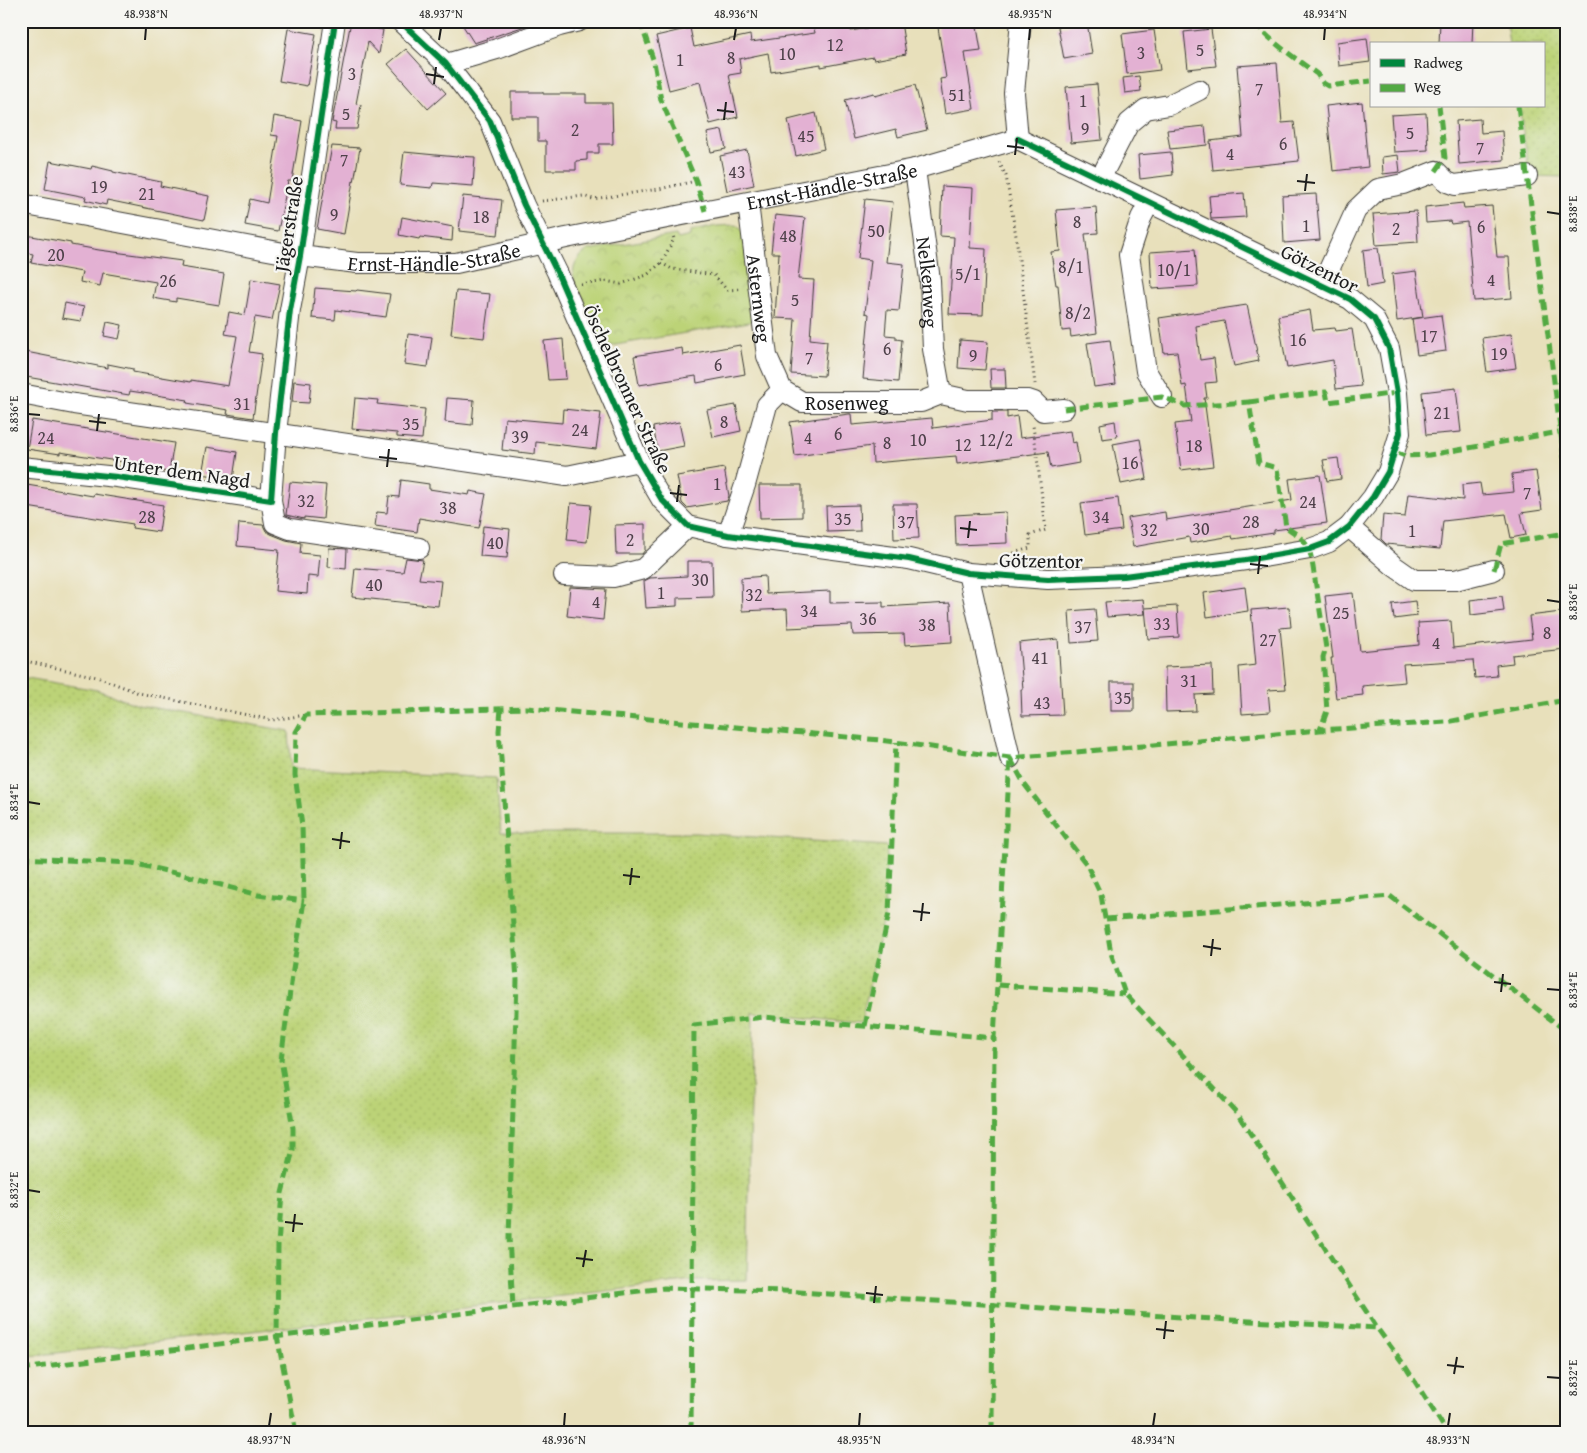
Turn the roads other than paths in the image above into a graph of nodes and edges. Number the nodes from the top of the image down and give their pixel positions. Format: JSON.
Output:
{"nodes":[{"id":1,"x":335,"y":21,"type":"edge"},
{"id":2,"x":400,"y":21,"type":"edge"},
{"id":3,"x":579,"y":21,"type":"edge"},
{"id":4,"x":1021,"y":21,"type":"edge"},
{"id":5,"x":446,"y":64,"type":"junction"},
{"id":6,"x":1200,"y":90,"type":"dead end"},
{"id":7,"x":1018,"y":139,"type":"junction"},
{"id":8,"x":915,"y":169,"type":"junction"},
{"id":9,"x":1527,"y":176,"type":"dead end"},
{"id":10,"x":1100,"y":179,"type":"junction"},
{"id":11,"x":748,"y":203,"type":"junction"},
{"id":12,"x":1149,"y":203,"type":"junction"},
{"id":13,"x":21,"y":204,"type":"edge"},
{"id":14,"x":543,"y":243,"type":"junction"},
{"id":15,"x":300,"y":256,"type":"junction"},
{"id":16,"x":1322,"y":285,"type":"junction"},
{"id":17,"x":782,"y":390,"type":"junction"},
{"id":18,"x":21,"y":394,"type":"edge"},
{"id":19,"x":941,"y":394,"type":"junction"},
{"id":20,"x":1162,"y":397,"type":"dead end"},
{"id":21,"x":1064,"y":409,"type":"dead end"},
{"id":22,"x":276,"y":432,"type":"junction"},
{"id":23,"x":639,"y":461,"type":"junction"},
{"id":24,"x":21,"y":467,"type":"edge"},
{"id":25,"x":271,"y":500,"type":"junction"},
{"id":26,"x":688,"y":526,"type":"junction"},
{"id":27,"x":1349,"y":527,"type":"junction"},
{"id":28,"x":728,"y":534,"type":"junction"},
{"id":29,"x":419,"y":548,"type":"dead end"},
{"id":30,"x":1494,"y":570,"type":"dead end"},
{"id":31,"x":968,"y":572,"type":"junction"},
{"id":32,"x":564,"y":574,"type":"dead end"},
{"id":33,"x":1010,"y":758,"type":"dead end"}],
"edges":[{"from":1,"to":15,"type":"street","name":"Jägerstraße"},
{"from":2,"to":5,"type":"street","name":"Öschelbronner Straße"},
{"from":3,"to":5,"type":"street"},
{"from":4,"to":7,"type":"street"},
{"from":5,"to":14,"type":"street","name":"Öschelbronner Straße"},
{"from":6,"to":10,"type":"street"},
{"from":7,"to":8,"type":"street","name":"Ernst-Händle-Straße"},
{"from":7,"to":10,"type":"street","name":"Götzentor"},
{"from":8,"to":11,"type":"street","name":"Ernst-Händle-Straße"},
{"from":8,"to":19,"type":"street","name":"Nelkenweg"},
{"from":9,"to":16,"type":"street"},
{"from":10,"to":12,"type":"street","name":"Götzentor"},
{"from":11,"to":14,"type":"street","name":"Ernst-Händle-Straße"},
{"from":11,"to":17,"type":"street","name":"Asternweg"},
{"from":12,"to":16,"type":"street","name":"Götzentor"},
{"from":12,"to":20,"type":"street"},
{"from":13,"to":15,"type":"street","name":"Ernst-Händle-Straße"},
{"from":14,"to":15,"type":"street","name":"Ernst-Händle-Straße"},
{"from":14,"to":23,"type":"street","name":"Öschelbronner Straße"},
{"from":15,"to":22,"type":"street","name":"Jägerstraße"},
{"from":16,"to":27,"type":"street","name":"Götzentor"},
{"from":17,"to":19,"type":"street","name":"Rosenweg"},
{"from":17,"to":28,"type":"street","name":"Rosenweg"},
{"from":18,"to":22,"type":"street"},
{"from":19,"to":21,"type":"street"},
{"from":22,"to":23,"type":"street"},
{"from":22,"to":25,"type":"street","name":"Unter dem Nagd"},
{"from":23,"to":26,"type":"street","name":"Öschelbronner Straße"},
{"from":24,"to":25,"type":"street","name":"Unter dem Nagd"},
{"from":25,"to":29,"type":"street","name":"Unter dem Nagd"},
{"from":26,"to":28,"type":"street"},
{"from":26,"to":32,"type":"street"},
{"from":27,"to":30,"type":"street"},
{"from":27,"to":31,"type":"street","name":"Götzentor"},
{"from":28,"to":31,"type":"street"},
{"from":31,"to":33,"type":"street"}]}
